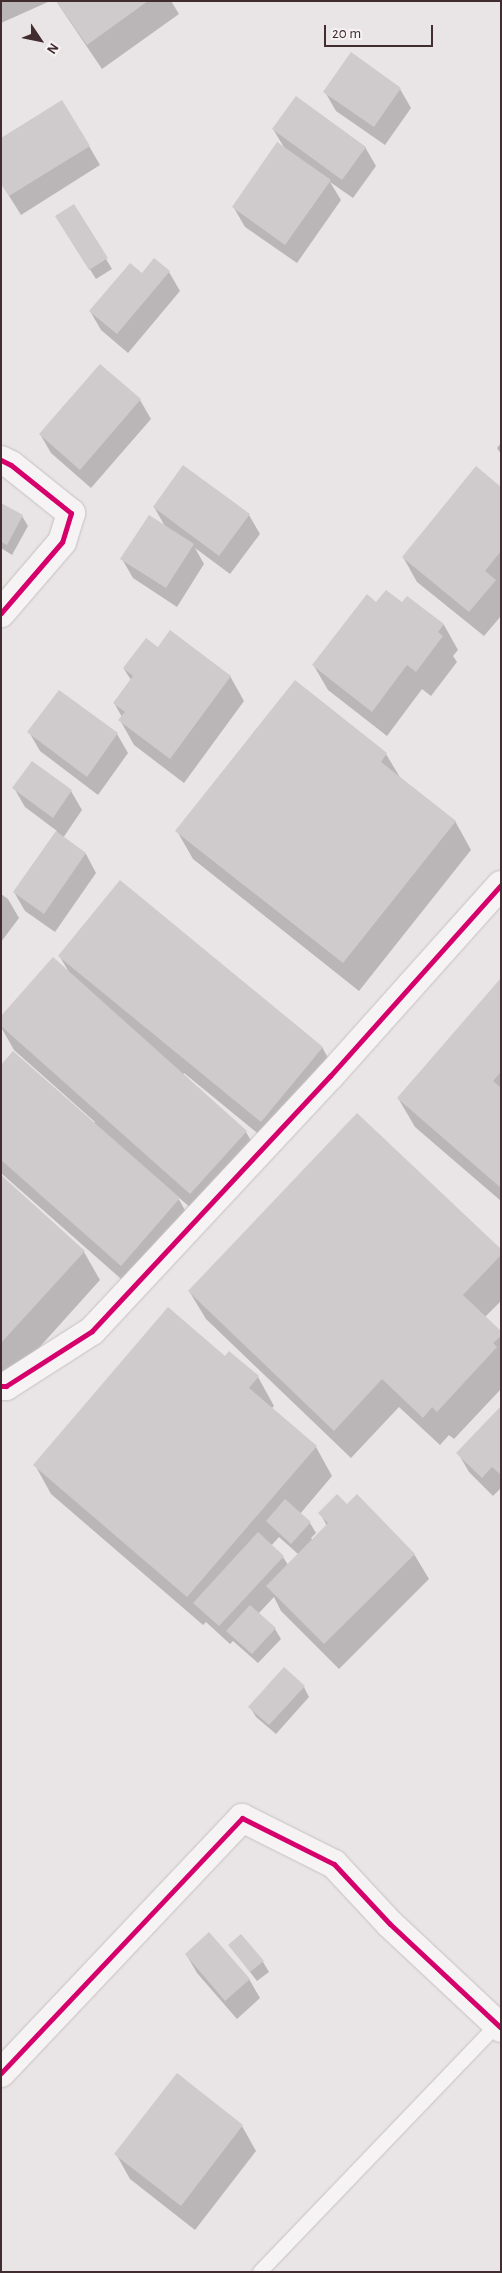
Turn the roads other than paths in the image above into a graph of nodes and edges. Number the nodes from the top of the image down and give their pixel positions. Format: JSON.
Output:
{"nodes":[{"id":1,"x":1,"y":460,"type":"edge"},
{"id":2,"x":1,"y":613,"type":"edge"},
{"id":3,"x":501,"y":885,"type":"edge"},
{"id":4,"x":1,"y":1386,"type":"edge"},
{"id":5,"x":499,"y":2027,"type":"edge"},
{"id":6,"x":1,"y":2073,"type":"edge"},
{"id":7,"x":260,"y":2272,"type":"edge"}],
"edges":[{"from":1,"to":2,"type":"street"},
{"from":3,"to":4,"type":"street"},
{"from":5,"to":6,"type":"street"},
{"from":5,"to":7,"type":"lane"}]}
